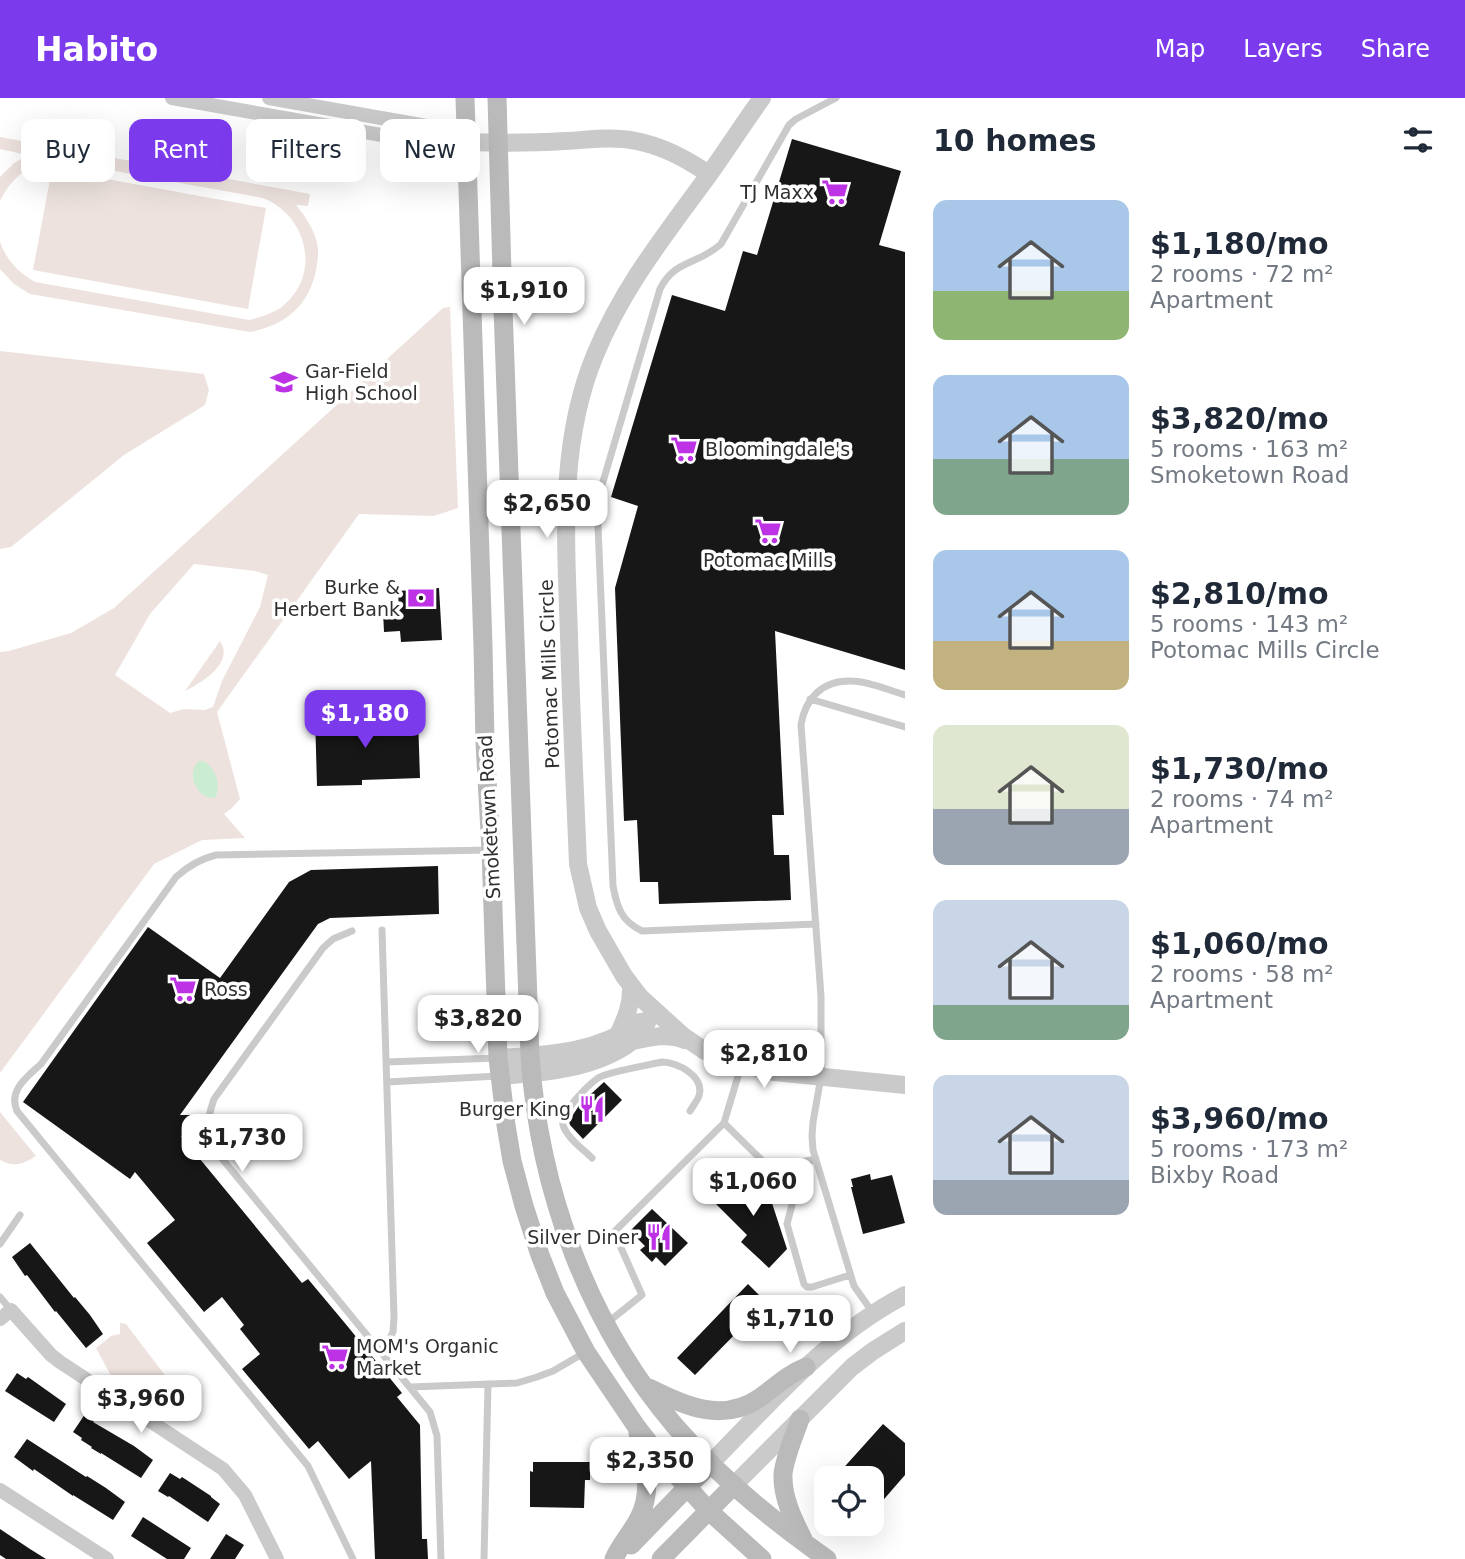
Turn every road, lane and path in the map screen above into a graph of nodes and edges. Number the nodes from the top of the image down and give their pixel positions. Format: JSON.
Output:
{"nodes":[{"id":1,"x":172,"y":98,"type":"edge"},
{"id":2,"x":269,"y":98,"type":"edge"},
{"id":3,"x":465,"y":98,"type":"edge"},
{"id":4,"x":498,"y":98,"type":"edge"},
{"id":5,"x":762,"y":98,"type":"edge"},
{"id":6,"x":836,"y":98,"type":"edge"},
{"id":7,"x":195,"y":100,"type":"edge"},
{"id":8,"x":387,"y":119,"type":"edge"},
{"id":9,"x":466,"y":119,"type":"edge"},
{"id":10,"x":380,"y":135,"type":"edge"},
{"id":11,"x":480,"y":142,"type":"edge"},
{"id":12,"x":499,"y":143,"type":"junction"},
{"id":13,"x":709,"y":174,"type":"junction"},
{"id":14,"x":468,"y":182,"type":"edge"},
{"id":15,"x":513,"y":557,"type":"junction"},
{"id":16,"x":481,"y":558,"type":"junction"},
{"id":17,"x":905,"y":695,"type":"edge"},
{"id":18,"x":810,"y":699,"type":"junction"},
{"id":19,"x":905,"y":727,"type":"edge"},
{"id":20,"x":491,"y":850,"type":"junction"},
{"id":21,"x":816,"y":925,"type":"junction"},
{"id":22,"x":382,"y":930,"type":"dead end"},
{"id":23,"x":352,"y":931,"type":"dead end"},
{"id":24,"x":631,"y":985,"type":"junction"},
{"id":25,"x":654,"y":1012,"type":"junction"},
{"id":26,"x":626,"y":1038,"type":"junction"},
{"id":27,"x":692,"y":1042,"type":"junction"},
{"id":28,"x":386,"y":1062,"type":"junction"},
{"id":29,"x":531,"y":1065,"type":"junction"},
{"id":30,"x":742,"y":1065,"type":"junction"},
{"id":31,"x":499,"y":1067,"type":"junction"},
{"id":32,"x":821,"y":1077,"type":"junction"},
{"id":33,"x":387,"y":1082,"type":"junction"},
{"id":34,"x":905,"y":1085,"type":"edge"},
{"id":35,"x":690,"y":1111,"type":"dead end"},
{"id":36,"x":724,"y":1123,"type":"junction"},
{"id":37,"x":592,"y":1158,"type":"dead end"},
{"id":38,"x":816,"y":1159,"type":"junction"},
{"id":39,"x":775,"y":1172,"type":"junction"},
{"id":40,"x":20,"y":1215,"type":"dead end"},
{"id":41,"x":0,"y":1244,"type":"edge"},
{"id":42,"x":850,"y":1275,"type":"junction"},
{"id":43,"x":905,"y":1295,"type":"edge"},
{"id":44,"x":0,"y":1297,"type":"edge"},
{"id":45,"x":873,"y":1314,"type":"junction"},
{"id":46,"x":6,"y":1315,"type":"edge"},
{"id":47,"x":606,"y":1323,"type":"junction"},
{"id":48,"x":905,"y":1331,"type":"edge"},
{"id":49,"x":586,"y":1352,"type":"junction"},
{"id":50,"x":382,"y":1353,"type":"junction"},
{"id":51,"x":806,"y":1367,"type":"junction"},
{"id":52,"x":488,"y":1384,"type":"junction"},
{"id":53,"x":410,"y":1387,"type":"junction"},
{"id":54,"x":645,"y":1387,"type":"junction"},
{"id":55,"x":800,"y":1419,"type":"junction"},
{"id":56,"x":636,"y":1426,"type":"junction"},
{"id":57,"x":711,"y":1463,"type":"junction"},
{"id":58,"x":734,"y":1485,"type":"junction"},
{"id":59,"x":686,"y":1488,"type":"junction"},
{"id":60,"x":0,"y":1490,"type":"edge"},
{"id":61,"x":709,"y":1511,"type":"junction"},
{"id":62,"x":805,"y":1543,"type":"junction"},
{"id":63,"x":107,"y":1559,"type":"edge"},
{"id":64,"x":277,"y":1559,"type":"edge"},
{"id":65,"x":352,"y":1559,"type":"edge"},
{"id":66,"x":441,"y":1559,"type":"edge"},
{"id":67,"x":484,"y":1559,"type":"edge"},
{"id":68,"x":616,"y":1559,"type":"edge"},
{"id":69,"x":661,"y":1559,"type":"edge"},
{"id":70,"x":762,"y":1559,"type":"edge"},
{"id":71,"x":827,"y":1559,"type":"edge"}],
"edges":[{"from":1,"to":7,"type":"street"},
{"from":2,"to":8,"type":"street"},
{"from":3,"to":9,"type":"main road","name":"Smoketown Road"},
{"from":4,"to":12,"type":"main road","name":"Smoketown Road"},
{"from":5,"to":13,"type":"street","name":"Potomac Mills Circle"},
{"from":6,"to":21,"type":"lane"},
{"from":7,"to":10,"type":"street"},
{"from":11,"to":12,"type":"street"},
{"from":12,"to":13,"type":"street"},
{"from":12,"to":15,"type":"main road","name":"Smoketown Road"},
{"from":13,"to":24,"type":"street","name":"Potomac Mills Circle"},
{"from":14,"to":16,"type":"main road","name":"Smoketown Road"},
{"from":15,"to":16,"type":"main road"},
{"from":15,"to":29,"type":"main road","name":"Smoketown Road"},
{"from":16,"to":20,"type":"main road","name":"Smoketown Road"},
{"from":17,"to":18,"type":"lane"},
{"from":18,"to":19,"type":"lane"},
{"from":18,"to":21,"type":"lane"},
{"from":20,"to":31,"type":"main road","name":"Smoketown Road"},
{"from":20,"to":65,"type":"lane"},
{"from":21,"to":32,"type":"lane"},
{"from":22,"to":28,"type":"lane"},
{"from":23,"to":50,"type":"lane"},
{"from":24,"to":25,"type":"street","name":"Potomac Mills Circle"},
{"from":24,"to":26,"type":"street"},
{"from":25,"to":26,"type":"street"},
{"from":25,"to":27,"type":"street","name":"Potomac Mills Circle"},
{"from":26,"to":27,"type":"street"},
{"from":26,"to":29,"type":"street"},
{"from":27,"to":30,"type":"street","name":"Potomac Mills Circle"},
{"from":28,"to":31,"type":"lane"},
{"from":28,"to":33,"type":"lane"},
{"from":29,"to":31,"type":"street"},
{"from":29,"to":47,"type":"main road","name":"Smoketown Road"},
{"from":30,"to":32,"type":"street","name":"Potomac Mills Circle"},
{"from":30,"to":36,"type":"lane"},
{"from":31,"to":33,"type":"lane"},
{"from":31,"to":49,"type":"main road","name":"Smoketown Road"},
{"from":32,"to":34,"type":"street","name":"Potomac Mills Circle"},
{"from":32,"to":38,"type":"lane"},
{"from":33,"to":50,"type":"lane"},
{"from":35,"to":37,"type":"lane"},
{"from":36,"to":39,"type":"lane"},
{"from":36,"to":47,"type":"lane"},
{"from":38,"to":39,"type":"lane"},
{"from":38,"to":42,"type":"lane"},
{"from":39,"to":42,"type":"lane"},
{"from":40,"to":41,"type":"lane"},
{"from":42,"to":45,"type":"lane"},
{"from":43,"to":45,"type":"street"},
{"from":44,"to":46,"type":"lane"},
{"from":45,"to":51,"type":"street"},
{"from":46,"to":64,"type":"street"},
{"from":47,"to":54,"type":"main road","name":"Smoketown Road"},
{"from":48,"to":55,"type":"street"},
{"from":49,"to":52,"type":"lane"},
{"from":49,"to":56,"type":"main road","name":"Smoketown Road"},
{"from":50,"to":53,"type":"lane"},
{"from":51,"to":54,"type":"main road"},
{"from":51,"to":57,"type":"street"},
{"from":52,"to":53,"type":"lane"},
{"from":52,"to":67,"type":"lane"},
{"from":53,"to":66,"type":"lane"},
{"from":54,"to":57,"type":"main road","name":"Smoketown Road"},
{"from":55,"to":58,"type":"street"},
{"from":55,"to":62,"type":"main road"},
{"from":56,"to":59,"type":"main road","name":"Smoketown Road"},
{"from":56,"to":68,"type":"main road"},
{"from":57,"to":58,"type":"main road","name":"Smoketown Road"},
{"from":57,"to":59,"type":"main road"},
{"from":58,"to":61,"type":"main road"},
{"from":58,"to":62,"type":"main road","name":"Smoketown Road"},
{"from":59,"to":61,"type":"main road","name":"Smoketown Road"},
{"from":59,"to":68,"type":"main road"},
{"from":60,"to":63,"type":"street"},
{"from":61,"to":69,"type":"main road"},
{"from":61,"to":70,"type":"main road","name":"Smoketown Road"},
{"from":62,"to":71,"type":"main road","name":"Smoketown Road"}]}
